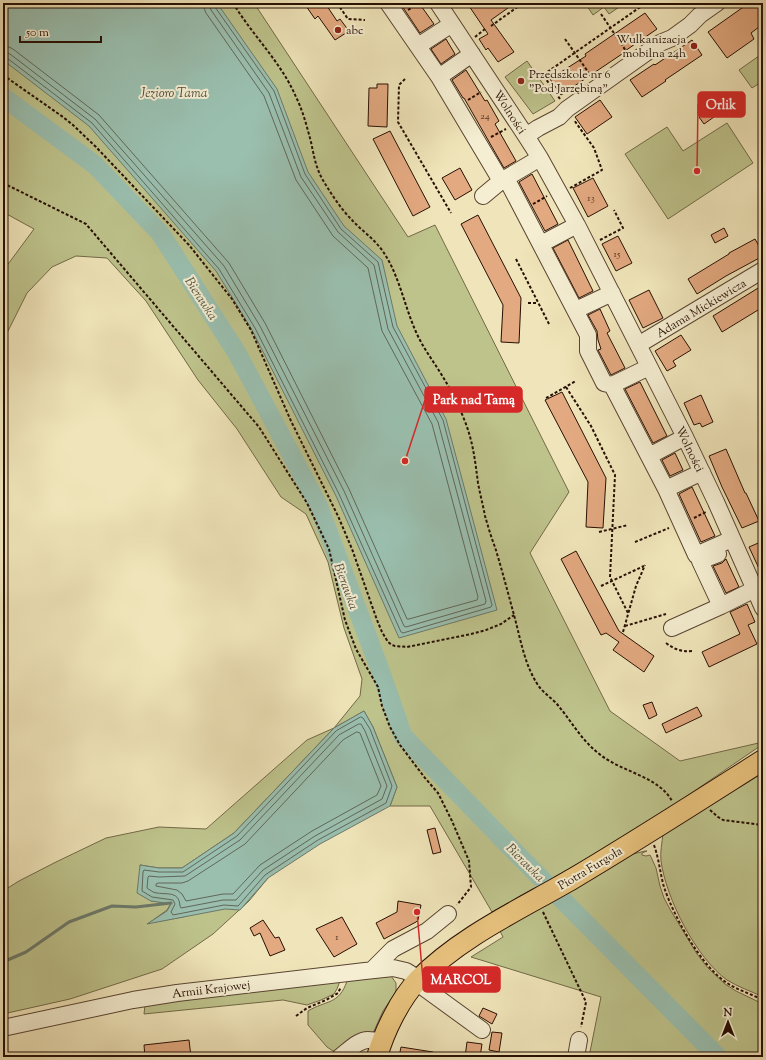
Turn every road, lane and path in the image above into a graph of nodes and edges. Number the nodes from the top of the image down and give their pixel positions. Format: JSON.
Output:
{"nodes":[{"id":1,"x":233,"y":3,"type":"edge"},
{"id":2,"x":337,"y":3,"type":"edge"},
{"id":3,"x":388,"y":3,"type":"edge"},
{"id":4,"x":438,"y":3,"type":"edge"},
{"id":5,"x":523,"y":3,"type":"edge"},
{"id":6,"x":646,"y":3,"type":"edge"},
{"id":7,"x":717,"y":3,"type":"edge"},
{"id":8,"x":601,"y":14,"type":"dead end"},
{"id":9,"x":365,"y":20,"type":"dead end"},
{"id":10,"x":452,"y":24,"type":"junction"},
{"id":11,"x":491,"y":26,"type":"dead end"},
{"id":12,"x":610,"y":28,"type":"junction"},
{"id":13,"x":485,"y":29,"type":"dead end"},
{"id":14,"x":565,"y":40,"type":"dead end"},
{"id":15,"x":418,"y":46,"type":"junction"},
{"id":16,"x":471,"y":47,"type":"junction"},
{"id":17,"x":575,"y":53,"type":"junction"},
{"id":18,"x":630,"y":56,"type":"dead end"},
{"id":19,"x":3,"y":75,"type":"edge"},
{"id":20,"x":439,"y":77,"type":"junction"},
{"id":21,"x":405,"y":80,"type":"dead end"},
{"id":22,"x":594,"y":81,"type":"dead end"},
{"id":23,"x":481,"y":92,"type":"dead end"},
{"id":24,"x":562,"y":104,"type":"dead end"},
{"id":25,"x":457,"y":107,"type":"junction"},
{"id":26,"x":574,"y":120,"type":"dead end"},
{"id":27,"x":517,"y":122,"type":"junction"},
{"id":28,"x":526,"y":136,"type":"junction"},
{"id":29,"x":479,"y":144,"type":"junction"},
{"id":30,"x":540,"y":158,"type":"junction"},
{"id":31,"x":503,"y":179,"type":"junction"},
{"id":32,"x":3,"y":183,"type":"edge"},
{"id":33,"x":566,"y":190,"type":"dead end"},
{"id":34,"x":483,"y":196,"type":"dead end"},
{"id":35,"x":547,"y":196,"type":"dead end"},
{"id":36,"x":523,"y":210,"type":"junction"},
{"id":37,"x":614,"y":210,"type":"dead end"},
{"id":38,"x":451,"y":213,"type":"dead end"},
{"id":39,"x":577,"y":225,"type":"junction"},
{"id":40,"x":600,"y":240,"type":"dead end"},
{"id":41,"x":541,"y":244,"type":"junction"},
{"id":42,"x":516,"y":258,"type":"dead end"},
{"id":43,"x":763,"y":270,"type":"edge"},
{"id":44,"x":612,"y":293,"type":"junction"},
{"id":45,"x":528,"y":303,"type":"dead end"},
{"id":46,"x":539,"y":303,"type":"junction"},
{"id":47,"x":576,"y":310,"type":"junction"},
{"id":48,"x":549,"y":324,"type":"dead end"},
{"id":49,"x":638,"y":346,"type":"junction"},
{"id":50,"x":649,"y":367,"type":"junction"},
{"id":51,"x":576,"y":381,"type":"dead end"},
{"id":52,"x":612,"y":385,"type":"junction"},
{"id":53,"x":566,"y":387,"type":"junction"},
{"id":54,"x":546,"y":398,"type":"dead end"},
{"id":55,"x":685,"y":437,"type":"junction"},
{"id":56,"x":649,"y":456,"type":"junction"},
{"id":57,"x":702,"y":472,"type":"junction"},
{"id":58,"x":666,"y":489,"type":"junction"},
{"id":59,"x":628,"y":525,"type":"dead end"},
{"id":60,"x":613,"y":528,"type":"junction"},
{"id":61,"x":599,"y":532,"type":"dead end"},
{"id":62,"x":734,"y":542,"type":"junction"},
{"id":63,"x":612,"y":581,"type":"junction"},
{"id":64,"x":601,"y":586,"type":"dead end"},
{"id":65,"x":755,"y":589,"type":"junction"},
{"id":66,"x":721,"y":606,"type":"junction"},
{"id":67,"x":763,"y":608,"type":"edge"},
{"id":68,"x":628,"y":613,"type":"junction"},
{"id":69,"x":514,"y":614,"type":"junction"},
{"id":70,"x":669,"y":621,"type":"joint"},
{"id":71,"x":625,"y":626,"type":"junction"},
{"id":72,"x":623,"y":632,"type":"dead end"},
{"id":73,"x":666,"y":643,"type":"dead end"},
{"id":74,"x":692,"y":651,"type":"dead end"},
{"id":75,"x":763,"y":760,"type":"edge"},
{"id":76,"x":709,"y":809,"type":"dead end"},
{"id":77,"x":680,"y":813,"type":"junction"},
{"id":78,"x":763,"y":825,"type":"edge"},
{"id":79,"x":650,"y":832,"type":"junction"},
{"id":80,"x":537,"y":899,"type":"junction"},
{"id":81,"x":448,"y":914,"type":"joint"},
{"id":82,"x":372,"y":970,"type":"junction"},
{"id":83,"x":342,"y":974,"type":"junction"},
{"id":84,"x":418,"y":980,"type":"junction"},
{"id":85,"x":763,"y":1000,"type":"edge"},
{"id":86,"x":296,"y":1016,"type":"dead end"},
{"id":87,"x":3,"y":1028,"type":"edge"},
{"id":88,"x":482,"y":1030,"type":"dead end"},
{"id":89,"x":578,"y":1040,"type":"joint"},
{"id":90,"x":379,"y":1049,"type":"edge"},
{"id":91,"x":340,"y":1057,"type":"edge"},
{"id":92,"x":576,"y":1057,"type":"edge"}],
"edges":[{"from":1,"to":69,"type":"path"},
{"from":2,"to":9,"type":"path"},
{"from":3,"to":15,"type":"street"},
{"from":4,"to":10,"type":"street","name":"Wolności"},
{"from":5,"to":11,"type":"path"},
{"from":6,"to":12,"type":"path"},
{"from":7,"to":28,"type":"street"},
{"from":8,"to":12,"type":"path"},
{"from":10,"to":15,"type":"street"},
{"from":10,"to":16,"type":"street","name":"Wolności"},
{"from":12,"to":17,"type":"path"},
{"from":12,"to":18,"type":"path"},
{"from":13,"to":16,"type":"path"},
{"from":14,"to":17,"type":"path"},
{"from":15,"to":20,"type":"street"},
{"from":16,"to":20,"type":"street"},
{"from":16,"to":27,"type":"street","name":"Wolności"},
{"from":17,"to":22,"type":"path"},
{"from":17,"to":24,"type":"path"},
{"from":19,"to":69,"type":"path"},
{"from":20,"to":25,"type":"street"},
{"from":21,"to":38,"type":"path"},
{"from":23,"to":25,"type":"path"},
{"from":25,"to":29,"type":"street"},
{"from":26,"to":33,"type":"path"},
{"from":27,"to":28,"type":"street","name":"Wolności"},
{"from":27,"to":29,"type":"path"},
{"from":28,"to":30,"type":"street","name":"Wolności"},
{"from":29,"to":31,"type":"street"},
{"from":30,"to":31,"type":"street"},
{"from":30,"to":39,"type":"street","name":"Wolności"},
{"from":31,"to":34,"type":"street"},
{"from":31,"to":36,"type":"street"},
{"from":32,"to":81,"type":"path"},
{"from":35,"to":36,"type":"path"},
{"from":36,"to":41,"type":"street"},
{"from":37,"to":40,"type":"path"},
{"from":39,"to":41,"type":"street"},
{"from":39,"to":44,"type":"street","name":"Wolności"},
{"from":41,"to":47,"type":"street"},
{"from":42,"to":46,"type":"path"},
{"from":43,"to":49,"type":"street","name":"Adama Mickiewicza"},
{"from":44,"to":47,"type":"street"},
{"from":44,"to":49,"type":"street","name":"Wolności"},
{"from":45,"to":46,"type":"path"},
{"from":46,"to":48,"type":"path"},
{"from":47,"to":52,"type":"street"},
{"from":49,"to":50,"type":"street","name":"Wolności"},
{"from":50,"to":52,"type":"street"},
{"from":50,"to":55,"type":"street","name":"Wolności"},
{"from":51,"to":53,"type":"path"},
{"from":52,"to":56,"type":"street"},
{"from":53,"to":54,"type":"path"},
{"from":53,"to":60,"type":"path"},
{"from":55,"to":56,"type":"street"},
{"from":55,"to":57,"type":"street","name":"Wolności"},
{"from":56,"to":58,"type":"street"},
{"from":57,"to":58,"type":"street"},
{"from":57,"to":62,"type":"street","name":"Wolności"},
{"from":58,"to":62,"type":"street"},
{"from":59,"to":60,"type":"path"},
{"from":60,"to":61,"type":"path"},
{"from":60,"to":63,"type":"path"},
{"from":62,"to":65,"type":"street","name":"Wolności"},
{"from":62,"to":66,"type":"street"},
{"from":63,"to":64,"type":"path"},
{"from":63,"to":68,"type":"path"},
{"from":63,"to":68,"type":"path"},
{"from":65,"to":66,"type":"street"},
{"from":65,"to":67,"type":"street","name":"Wolności"},
{"from":66,"to":70,"type":"street"},
{"from":68,"to":71,"type":"path"},
{"from":69,"to":77,"type":"path"},
{"from":70,"to":71,"type":"path"},
{"from":71,"to":72,"type":"path"},
{"from":73,"to":74,"type":"path"},
{"from":75,"to":77,"type":"main road","name":"Piotra Furgoła"},
{"from":76,"to":78,"type":"path"},
{"from":77,"to":79,"type":"main road","name":"Piotra Furgoła"},
{"from":79,"to":80,"type":"main road","name":"Piotra Furgoła"},
{"from":79,"to":85,"type":"path"},
{"from":80,"to":84,"type":"main road","name":"Piotra Furgoła"},
{"from":80,"to":89,"type":"path"},
{"from":81,"to":82,"type":"street"},
{"from":82,"to":83,"type":"street","name":"Armii Krajowej"},
{"from":82,"to":84,"type":"street","name":"Armii Krajowej"},
{"from":83,"to":86,"type":"path"},
{"from":83,"to":87,"type":"street","name":"Armii Krajowej"},
{"from":84,"to":88,"type":"street","name":"Armii Krajowej"},
{"from":84,"to":90,"type":"main road","name":"Piotra Furgoła"},
{"from":89,"to":92,"type":"street"},
{"from":90,"to":91,"type":"street"}]}
